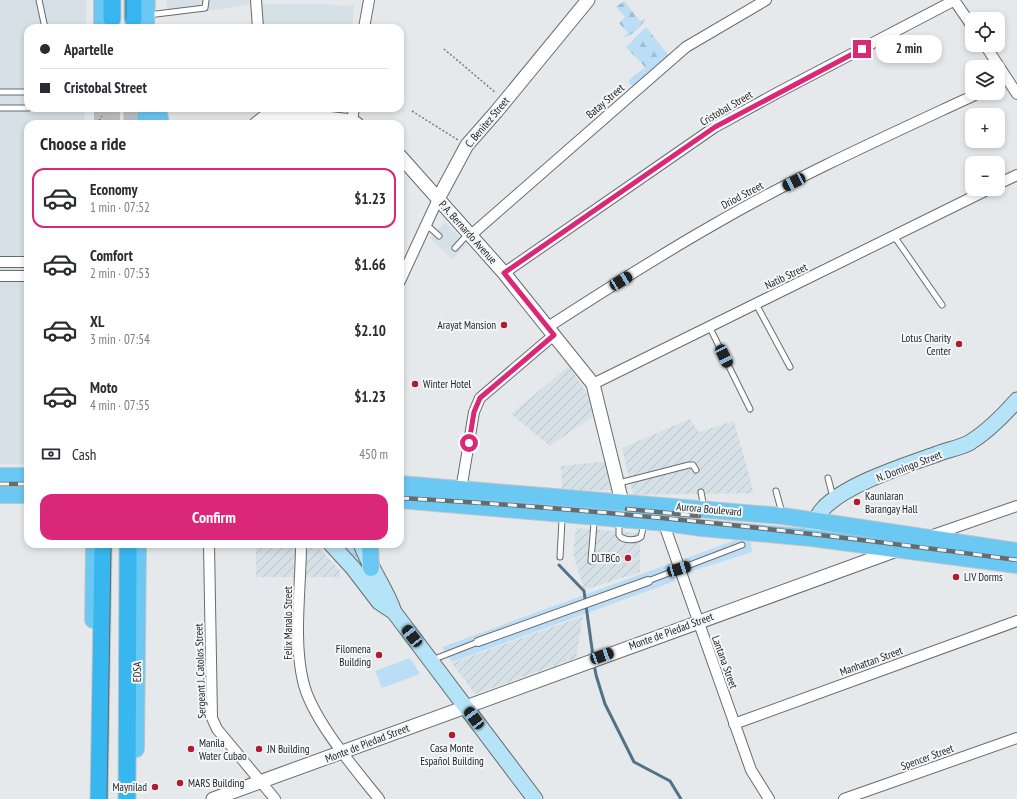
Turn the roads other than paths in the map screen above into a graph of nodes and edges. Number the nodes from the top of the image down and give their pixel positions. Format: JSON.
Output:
{"nodes":[{"id":1,"x":39,"y":0,"type":"edge"},
{"id":2,"x":102,"y":0,"type":"edge"},
{"id":3,"x":112,"y":0,"type":"edge"},
{"id":4,"x":133,"y":0,"type":"edge"},
{"id":5,"x":206,"y":0,"type":"edge"},
{"id":6,"x":256,"y":0,"type":"edge"},
{"id":7,"x":369,"y":0,"type":"edge"},
{"id":8,"x":588,"y":0,"type":"edge"},
{"id":9,"x":766,"y":0,"type":"edge"},
{"id":10,"x":954,"y":0,"type":"edge"},
{"id":11,"x":143,"y":16,"type":"edge"},
{"id":12,"x":965,"y":16,"type":"edge"},
{"id":13,"x":107,"y":23,"type":"edge"},
{"id":14,"x":44,"y":24,"type":"edge"},
{"id":15,"x":258,"y":24,"type":"edge"},
{"id":16,"x":365,"y":24,"type":"edge"},
{"id":17,"x":990,"y":52,"type":"edge"},
{"id":18,"x":1008,"y":80,"type":"junction"},
{"id":19,"x":1005,"y":81,"type":"edge"},
{"id":20,"x":0,"y":92,"type":"edge"},
{"id":21,"x":24,"y":92,"type":"edge"},
{"id":22,"x":1017,"y":94,"type":"edge"},
{"id":23,"x":965,"y":100,"type":"edge"},
{"id":24,"x":0,"y":108,"type":"edge"},
{"id":25,"x":24,"y":108,"type":"edge"},
{"id":26,"x":262,"y":116,"type":"edge"},
{"id":27,"x":308,"y":120,"type":"edge"},
{"id":28,"x":404,"y":161,"type":"edge"},
{"id":29,"x":1017,"y":175,"type":"edge"},
{"id":30,"x":1005,"y":181,"type":"edge"},
{"id":31,"x":974,"y":196,"type":"edge"},
{"id":32,"x":438,"y":199,"type":"junction"},
{"id":33,"x":427,"y":225,"type":"junction"},
{"id":34,"x":470,"y":234,"type":"junction"},
{"id":35,"x":439,"y":236,"type":"dead end"},
{"id":36,"x":894,"y":236,"type":"junction"},
{"id":37,"x":455,"y":248,"type":"dead end"},
{"id":38,"x":0,"y":262,"type":"edge"},
{"id":39,"x":24,"y":262,"type":"edge"},
{"id":40,"x":404,"y":273,"type":"edge"},
{"id":41,"x":504,"y":273,"type":"junction"},
{"id":42,"x":0,"y":276,"type":"edge"},
{"id":43,"x":24,"y":276,"type":"edge"},
{"id":44,"x":756,"y":304,"type":"junction"},
{"id":45,"x":942,"y":305,"type":"dead end"},
{"id":46,"x":709,"y":326,"type":"junction"},
{"id":47,"x":551,"y":331,"type":"junction"},
{"id":48,"x":790,"y":367,"type":"dead end"},
{"id":49,"x":593,"y":384,"type":"junction"},
{"id":50,"x":1017,"y":400,"type":"edge"},
{"id":51,"x":750,"y":409,"type":"dead end"},
{"id":52,"x":696,"y":470,"type":"dead end"},
{"id":53,"x":0,"y":476,"type":"edge"},
{"id":54,"x":24,"y":476,"type":"edge"},
{"id":55,"x":828,"y":478,"type":"dead end"},
{"id":56,"x":618,"y":483,"type":"junction"},
{"id":57,"x":404,"y":484,"type":"edge"},
{"id":58,"x":461,"y":490,"type":"junction"},
{"id":59,"x":776,"y":491,"type":"dead end"},
{"id":60,"x":701,"y":492,"type":"dead end"},
{"id":61,"x":0,"y":495,"type":"edge"},
{"id":62,"x":24,"y":495,"type":"edge"},
{"id":63,"x":404,"y":500,"type":"edge"},
{"id":64,"x":834,"y":500,"type":"junction"},
{"id":65,"x":622,"y":502,"type":"junction"},
{"id":66,"x":404,"y":506,"type":"edge"},
{"id":67,"x":1017,"y":506,"type":"edge"},
{"id":68,"x":704,"y":509,"type":"junction"},
{"id":69,"x":783,"y":516,"type":"junction"},
{"id":70,"x":562,"y":520,"type":"junction"},
{"id":71,"x":815,"y":521,"type":"junction"},
{"id":72,"x":594,"y":523,"type":"junction"},
{"id":73,"x":631,"y":524,"type":"junction"},
{"id":74,"x":702,"y":528,"type":"junction"},
{"id":75,"x":666,"y":530,"type":"junction"},
{"id":76,"x":925,"y":537,"type":"junction"},
{"id":77,"x":811,"y":538,"type":"junction"},
{"id":78,"x":742,"y":545,"type":"dead end"},
{"id":79,"x":99,"y":548,"type":"edge"},
{"id":80,"x":99,"y":548,"type":"edge"},
{"id":81,"x":133,"y":548,"type":"edge"},
{"id":82,"x":133,"y":548,"type":"edge"},
{"id":83,"x":209,"y":548,"type":"edge"},
{"id":84,"x":301,"y":548,"type":"edge"},
{"id":85,"x":335,"y":548,"type":"edge"},
{"id":86,"x":363,"y":548,"type":"edge"},
{"id":87,"x":370,"y":548,"type":"edge"},
{"id":88,"x":898,"y":549,"type":"junction"},
{"id":89,"x":1017,"y":551,"type":"edge"},
{"id":90,"x":560,"y":558,"type":"dead end"},
{"id":91,"x":591,"y":561,"type":"dead end"},
{"id":92,"x":1017,"y":565,"type":"edge"},
{"id":93,"x":371,"y":568,"type":"junction"},
{"id":94,"x":679,"y":569,"type":"junction"},
{"id":95,"x":648,"y":581,"type":"joint"},
{"id":96,"x":394,"y":612,"type":"junction"},
{"id":97,"x":697,"y":621,"type":"junction"},
{"id":98,"x":1017,"y":621,"type":"edge"},
{"id":99,"x":478,"y":642,"type":"joint"},
{"id":100,"x":431,"y":661,"type":"junction"},
{"id":101,"x":464,"y":706,"type":"junction"},
{"id":102,"x":734,"y":724,"type":"junction"},
{"id":103,"x":1017,"y":738,"type":"edge"},
{"id":104,"x":342,"y":753,"type":"junction"},
{"id":105,"x":262,"y":782,"type":"junction"},
{"id":106,"x":92,"y":799,"type":"edge"},
{"id":107,"x":99,"y":799,"type":"edge"},
{"id":108,"x":127,"y":799,"type":"edge"},
{"id":109,"x":135,"y":799,"type":"edge"},
{"id":110,"x":213,"y":799,"type":"edge"},
{"id":111,"x":275,"y":799,"type":"edge"},
{"id":112,"x":379,"y":799,"type":"edge"},
{"id":113,"x":536,"y":799,"type":"edge"},
{"id":114,"x":768,"y":799,"type":"edge"},
{"id":115,"x":844,"y":799,"type":"edge"}],
"edges":[{"from":1,"to":14,"type":"lane"},
{"from":2,"to":13,"type":"main road"},
{"from":3,"to":13,"type":"highway"},
{"from":4,"to":11,"type":"highway"},
{"from":5,"to":11,"type":"lane"},
{"from":6,"to":15,"type":"street"},
{"from":7,"to":16,"type":"street"},
{"from":8,"to":32,"type":"street","name":"C. Benitez Street"},
{"from":9,"to":34,"type":"street","name":"Batay Street"},
{"from":10,"to":12,"type":"street"},
{"from":10,"to":41,"type":"street","name":"Cristobal Street"},
{"from":17,"to":18,"type":"street"},
{"from":18,"to":19,"type":"street"},
{"from":18,"to":22,"type":"street"},
{"from":20,"to":21,"type":"lane"},
{"from":23,"to":47,"type":"street","name":"Driod Street"},
{"from":24,"to":25,"type":"lane"},
{"from":26,"to":27,"type":"street"},
{"from":28,"to":32,"type":"street","name":"P. A. Bernardo Avenue"},
{"from":29,"to":30,"type":"street"},
{"from":31,"to":36,"type":"street","name":"Natib Street"},
{"from":32,"to":33,"type":"street","name":"C. Benitez Street"},
{"from":32,"to":34,"type":"street","name":"P. A. Bernardo Avenue"},
{"from":33,"to":35,"type":"lane"},
{"from":33,"to":40,"type":"street","name":"C. Benitez Street"},
{"from":34,"to":37,"type":"lane"},
{"from":34,"to":41,"type":"street","name":"P. A. Bernardo Avenue"},
{"from":36,"to":44,"type":"street","name":"Natib Street"},
{"from":36,"to":45,"type":"lane"},
{"from":38,"to":39,"type":"street"},
{"from":41,"to":47,"type":"street","name":"P. A. Bernardo Avenue"},
{"from":42,"to":43,"type":"street"},
{"from":44,"to":46,"type":"street","name":"Natib Street"},
{"from":44,"to":48,"type":"lane"},
{"from":46,"to":49,"type":"street","name":"Natib Street"},
{"from":46,"to":51,"type":"lane"},
{"from":47,"to":49,"type":"street","name":"P. A. Bernardo Avenue"},
{"from":47,"to":58,"type":"street","name":"Driod Street"},
{"from":49,"to":56,"type":"street","name":"P. A. Bernardo Avenue"},
{"from":50,"to":64,"type":"main road","name":"N. Domingo Street"},
{"from":52,"to":56,"type":"lane"},
{"from":53,"to":54,"type":"main road"},
{"from":55,"to":64,"type":"lane"},
{"from":56,"to":65,"type":"street","name":"P. A. Bernardo Avenue"},
{"from":57,"to":58,"type":"main road","name":"Aurora Boulevard"},
{"from":58,"to":65,"type":"main road","name":"Aurora Boulevard"},
{"from":59,"to":69,"type":"lane"},
{"from":60,"to":68,"type":"lane"},
{"from":61,"to":62,"type":"main road"},
{"from":63,"to":73,"type":"main road","name":"Aurora Boulevard"},
{"from":64,"to":71,"type":"main road","name":"N. Domingo Street"},
{"from":65,"to":68,"type":"main road","name":"Aurora Boulevard"},
{"from":66,"to":70,"type":"main road"},
{"from":67,"to":76,"type":"street","name":"Monte de Piedad Street"},
{"from":68,"to":69,"type":"main road","name":"Aurora Boulevard"},
{"from":69,"to":71,"type":"main road","name":"Aurora Boulevard"},
{"from":70,"to":72,"type":"main road"},
{"from":70,"to":90,"type":"lane"},
{"from":71,"to":76,"type":"main road","name":"Aurora Boulevard"},
{"from":71,"to":77,"type":"main road","name":"N. Domingo Street"},
{"from":72,"to":73,"type":"main road"},
{"from":72,"to":91,"type":"lane"},
{"from":73,"to":74,"type":"main road","name":"Aurora Boulevard"},
{"from":73,"to":75,"type":"main road"},
{"from":74,"to":75,"type":"main road"},
{"from":74,"to":77,"type":"main road","name":"Aurora Boulevard"},
{"from":75,"to":94,"type":"street","name":"Lantana Street"},
{"from":76,"to":88,"type":"street","name":"Monte de Piedad Street"},
{"from":76,"to":89,"type":"main road","name":"Aurora Boulevard"},
{"from":77,"to":88,"type":"main road","name":"Aurora Boulevard"},
{"from":78,"to":94,"type":"lane"},
{"from":79,"to":106,"type":"main road"},
{"from":80,"to":107,"type":"highway"},
{"from":81,"to":108,"type":"highway","name":"EDSA"},
{"from":82,"to":109,"type":"main road","name":"EDSA"},
{"from":83,"to":105,"type":"street","name":"Sergeant J. Catolos Street"},
{"from":84,"to":104,"type":"street","name":"Felix Manalo Street"},
{"from":85,"to":96,"type":"main road"},
{"from":86,"to":93,"type":"main road"},
{"from":87,"to":93,"type":"main road"},
{"from":88,"to":92,"type":"main road","name":"Aurora Boulevard"},
{"from":88,"to":97,"type":"street","name":"Monte de Piedad Street"},
{"from":93,"to":96,"type":"main road"},
{"from":94,"to":95,"type":"lane"},
{"from":94,"to":97,"type":"street","name":"Lantana Street"},
{"from":95,"to":99,"type":"street"},
{"from":96,"to":100,"type":"main road"},
{"from":97,"to":101,"type":"street","name":"Monte de Piedad Street"},
{"from":97,"to":102,"type":"street","name":"Lantana Street"},
{"from":98,"to":102,"type":"street","name":"Manhattan Street"},
{"from":99,"to":100,"type":"lane"},
{"from":100,"to":101,"type":"main road"},
{"from":101,"to":104,"type":"street","name":"Monte de Piedad Street"},
{"from":101,"to":113,"type":"main road"},
{"from":102,"to":114,"type":"street","name":"Lantana Street"},
{"from":103,"to":115,"type":"street","name":"Spencer Street"},
{"from":104,"to":105,"type":"street","name":"Monte de Piedad Street"},
{"from":104,"to":112,"type":"street","name":"Felix Manalo Street"},
{"from":105,"to":110,"type":"street","name":"Monte de Piedad Street"},
{"from":105,"to":111,"type":"street","name":"Sergeant J. Catolos Street"}]}
